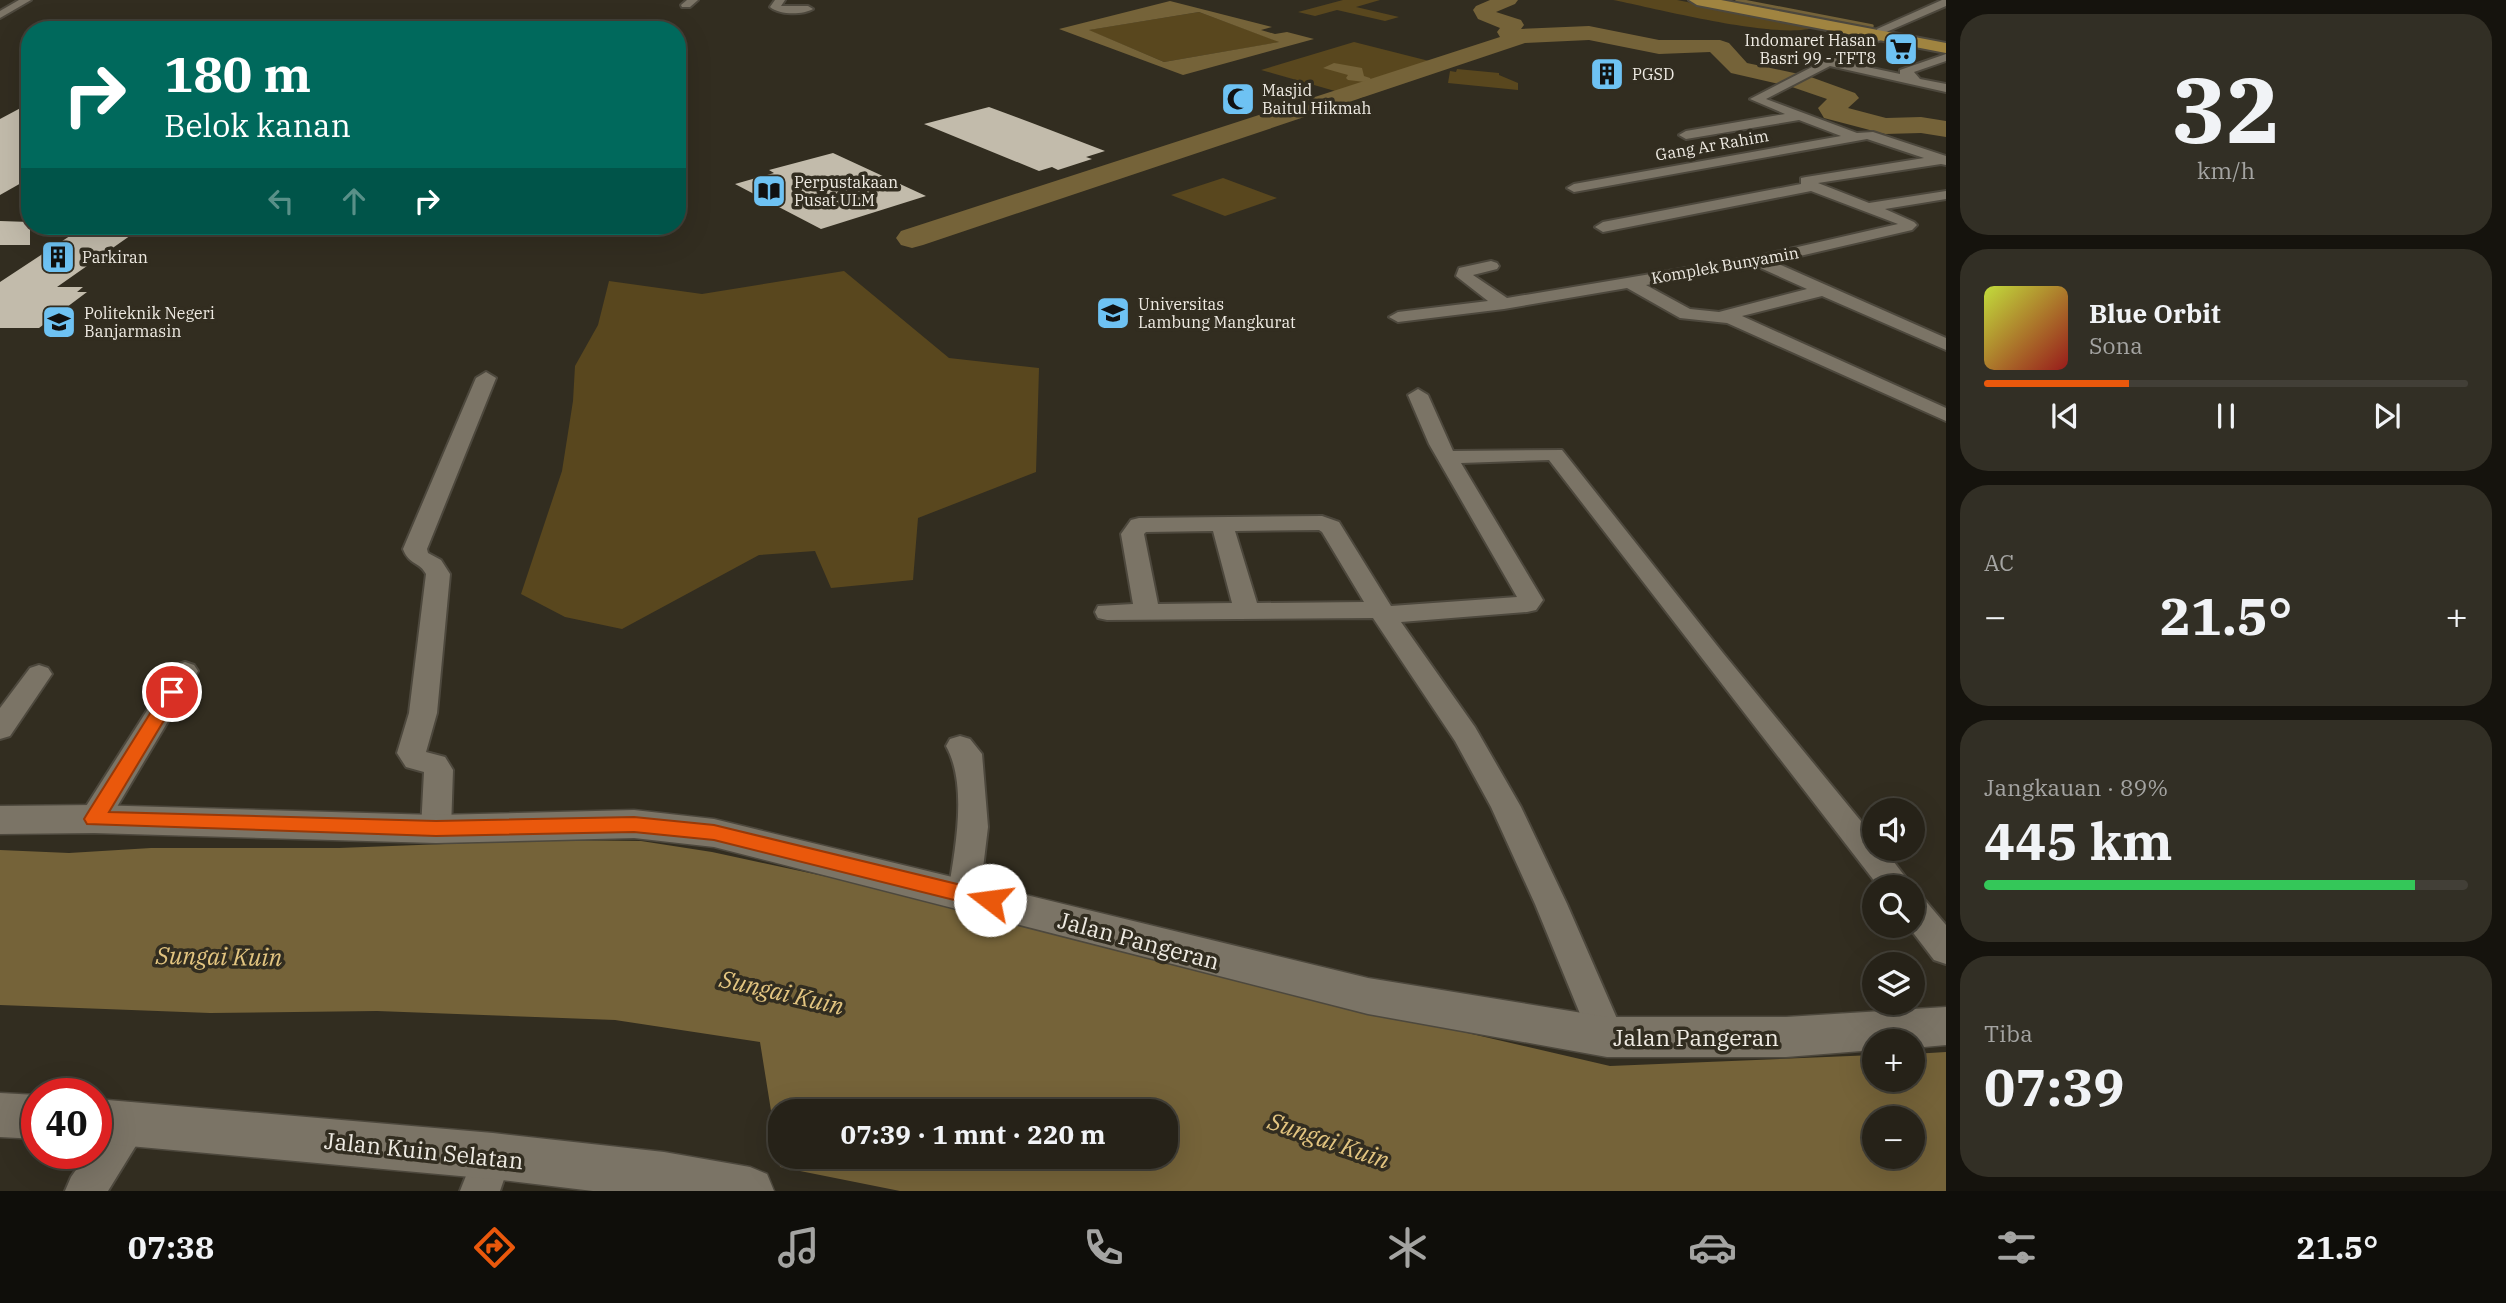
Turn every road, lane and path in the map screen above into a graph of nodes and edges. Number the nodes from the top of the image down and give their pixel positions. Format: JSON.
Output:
{"nodes":[{"id":1,"x":26,"y":0,"type":"edge"},
{"id":2,"x":780,"y":0,"type":"edge"},
{"id":3,"x":1697,"y":0,"type":"edge"},
{"id":4,"x":1718,"y":0,"type":"edge"},
{"id":5,"x":1946,"y":2,"type":"edge"},
{"id":6,"x":808,"y":9,"type":"dead end"},
{"id":7,"x":1929,"y":9,"type":"junction"},
{"id":8,"x":1946,"y":12,"type":"edge"},
{"id":9,"x":0,"y":15,"type":"edge"},
{"id":10,"x":1881,"y":33,"type":"junction"},
{"id":11,"x":1946,"y":46,"type":"edge"},
{"id":12,"x":1946,"y":57,"type":"edge"},
{"id":13,"x":1827,"y":62,"type":"junction"},
{"id":14,"x":1946,"y":86,"type":"edge"},
{"id":15,"x":1799,"y":116,"type":"junction"},
{"id":16,"x":1686,"y":135,"type":"dead end"},
{"id":17,"x":1857,"y":137,"type":"junction"},
{"id":18,"x":1944,"y":160,"type":"edge"},
{"id":19,"x":1574,"y":188,"type":"dead end"},
{"id":20,"x":1946,"y":195,"type":"edge"},
{"id":21,"x":1678,"y":205,"type":"dead end"},
{"id":22,"x":1870,"y":207,"type":"junction"},
{"id":23,"x":1603,"y":227,"type":"dead end"},
{"id":24,"x":1758,"y":261,"type":"junction"},
{"id":25,"x":1491,"y":266,"type":"dead end"},
{"id":26,"x":1630,"y":283,"type":"junction"},
{"id":27,"x":1821,"y":291,"type":"junction"},
{"id":28,"x":1504,"y":304,"type":"junction"},
{"id":29,"x":1723,"y":316,"type":"junction"},
{"id":30,"x":1398,"y":317,"type":"dead end"},
{"id":31,"x":1946,"y":345,"type":"edge"},
{"id":32,"x":486,"y":378,"type":"dead end"},
{"id":33,"x":1418,"y":395,"type":"dead end"},
{"id":34,"x":1946,"y":415,"type":"edge"},
{"id":35,"x":1447,"y":457,"type":"junction"},
{"id":36,"x":1222,"y":524,"type":"junction"},
{"id":37,"x":1147,"y":611,"type":"junction"},
{"id":38,"x":1247,"y":611,"type":"junction"},
{"id":39,"x":1107,"y":612,"type":"dead end"},
{"id":40,"x":1383,"y":613,"type":"junction"},
{"id":41,"x":185,"y":671,"type":"dead end"},
{"id":42,"x":39,"y":674,"type":"dead end"},
{"id":43,"x":0,"y":729,"type":"edge"},
{"id":44,"x":960,"y":746,"type":"dead end"},
{"id":45,"x":94,"y":819,"type":"junction"},
{"id":46,"x":0,"y":820,"type":"edge"},
{"id":47,"x":436,"y":829,"type":"junction"},
{"id":48,"x":1886,"y":875,"type":"edge"},
{"id":49,"x":964,"y":893,"type":"junction"},
{"id":50,"x":1925,"y":923,"type":"edge"},
{"id":51,"x":1946,"y":950,"type":"edge"},
{"id":52,"x":1946,"y":1027,"type":"edge"},
{"id":53,"x":1607,"y":1037,"type":"junction"},
{"id":54,"x":0,"y":1115,"type":"edge"},
{"id":55,"x":21,"y":1116,"type":"edge"},
{"id":56,"x":114,"y":1122,"type":"edge"},
{"id":57,"x":486,"y":1173,"type":"edge"},
{"id":58,"x":661,"y":1183,"type":"edge"},
{"id":59,"x":85,"y":1191,"type":"edge"},
{"id":60,"x":750,"y":1191,"type":"edge"}],
"edges":[{"from":1,"to":9,"type":"street"},
{"from":2,"to":6,"type":"street"},
{"from":3,"to":10,"type":"highway"},
{"from":4,"to":10,"type":"highway"},
{"from":5,"to":7,"type":"street"},
{"from":7,"to":8,"type":"street"},
{"from":7,"to":10,"type":"street"},
{"from":10,"to":11,"type":"highway"},
{"from":10,"to":13,"type":"street"},
{"from":12,"to":14,"type":"street"},
{"from":13,"to":14,"type":"street"},
{"from":13,"to":15,"type":"street"},
{"from":15,"to":16,"type":"street"},
{"from":15,"to":17,"type":"street"},
{"from":17,"to":18,"type":"street"},
{"from":17,"to":19,"type":"street","name":"Gang Ar Rahim"},
{"from":18,"to":21,"type":"street"},
{"from":20,"to":22,"type":"street"},
{"from":22,"to":23,"type":"street"},
{"from":22,"to":24,"type":"street","name":"Komplek Bunyamin"},
{"from":24,"to":26,"type":"street","name":"Komplek Bunyamin"},
{"from":24,"to":27,"type":"street"},
{"from":25,"to":28,"type":"street"},
{"from":26,"to":28,"type":"street"},
{"from":26,"to":29,"type":"street","name":"Komplek Bunyamin"},
{"from":27,"to":29,"type":"street"},
{"from":27,"to":31,"type":"street"},
{"from":28,"to":30,"type":"street"},
{"from":29,"to":34,"type":"street","name":"Komplek Bunyamin"},
{"from":32,"to":47,"type":"street"},
{"from":33,"to":35,"type":"street"},
{"from":35,"to":40,"type":"street"},
{"from":35,"to":48,"type":"street"},
{"from":36,"to":37,"type":"street"},
{"from":36,"to":38,"type":"street"},
{"from":36,"to":40,"type":"street"},
{"from":37,"to":38,"type":"street"},
{"from":37,"to":39,"type":"street"},
{"from":38,"to":40,"type":"street"},
{"from":40,"to":53,"type":"street"},
{"from":41,"to":45,"type":"street"},
{"from":42,"to":43,"type":"street"},
{"from":44,"to":49,"type":"street"},
{"from":45,"to":46,"type":"street","name":"Jalan Pangeran"},
{"from":45,"to":47,"type":"street","name":"Jalan Pangeran"},
{"from":47,"to":49,"type":"street","name":"Jalan Pangeran"},
{"from":49,"to":53,"type":"street","name":"Jalan Pangeran"},
{"from":50,"to":51,"type":"street"},
{"from":52,"to":53,"type":"street","name":"Jalan Pangeran"},
{"from":54,"to":55,"type":"street"},
{"from":56,"to":57,"type":"street","name":"Jalan Kuin Selatan"},
{"from":56,"to":59,"type":"street"},
{"from":57,"to":58,"type":"street","name":"Jalan Kuin Selatan"},
{"from":58,"to":60,"type":"street","name":"Jalan Kuin Selatan"}]}
